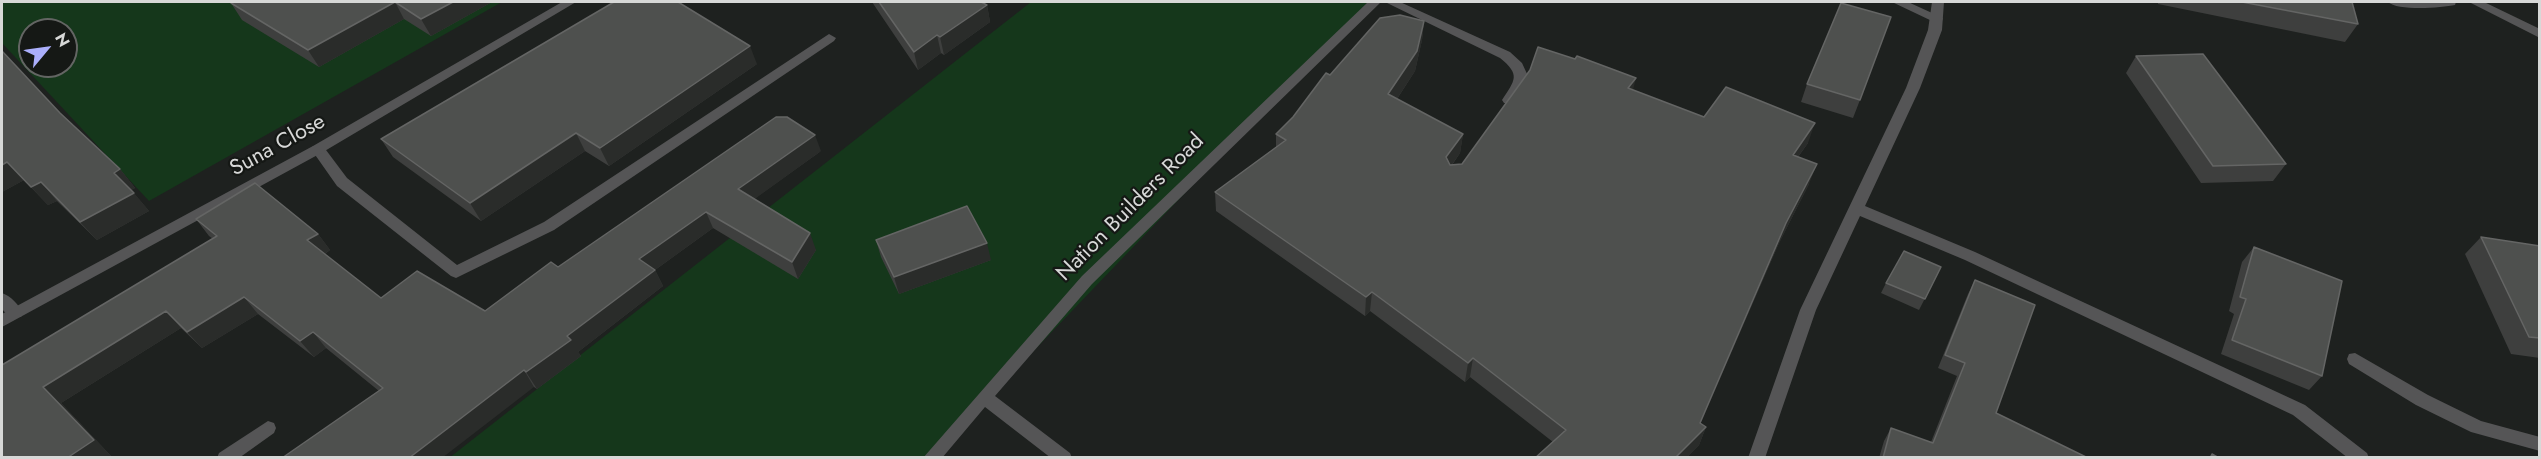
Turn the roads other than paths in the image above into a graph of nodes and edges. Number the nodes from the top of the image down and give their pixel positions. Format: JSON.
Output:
{"nodes":[{"id":1,"x":570,"y":2,"type":"edge"},
{"id":2,"x":1375,"y":2,"type":"edge"},
{"id":3,"x":1391,"y":2,"type":"edge"},
{"id":4,"x":1898,"y":2,"type":"edge"},
{"id":5,"x":1938,"y":2,"type":"edge"},
{"id":6,"x":2394,"y":2,"type":"edge"},
{"id":7,"x":2450,"y":2,"type":"edge"},
{"id":8,"x":2475,"y":2,"type":"edge"},
{"id":9,"x":1937,"y":18,"type":"junction"},
{"id":10,"x":2540,"y":34,"type":"edge"},
{"id":11,"x":829,"y":38,"type":"dead end"},
{"id":12,"x":1500,"y":113,"type":"edge"},
{"id":13,"x":318,"y":148,"type":"junction"},
{"id":14,"x":1856,"y":208,"type":"junction"},
{"id":15,"x":2,"y":299,"type":"edge"},
{"id":16,"x":8,"y":317,"type":"edge"},
{"id":17,"x":2355,"y":359,"type":"dead end"},
{"id":18,"x":984,"y":397,"type":"junction"},
{"id":19,"x":268,"y":428,"type":"dead end"},
{"id":20,"x":2540,"y":444,"type":"edge"},
{"id":21,"x":225,"y":458,"type":"edge"},
{"id":22,"x":931,"y":458,"type":"edge"},
{"id":23,"x":1064,"y":458,"type":"edge"},
{"id":24,"x":1756,"y":458,"type":"edge"},
{"id":25,"x":2361,"y":458,"type":"edge"}],
"edges":[{"from":1,"to":13,"type":"street","name":"Suna Close"},
{"from":2,"to":18,"type":"street","name":"Nation Builders Road"},
{"from":3,"to":12,"type":"street"},
{"from":4,"to":9,"type":"street"},
{"from":5,"to":9,"type":"street"},
{"from":6,"to":7,"type":"street"},
{"from":8,"to":10,"type":"street"},
{"from":9,"to":14,"type":"street"},
{"from":11,"to":13,"type":"street"},
{"from":13,"to":16,"type":"street","name":"Suna Close"},
{"from":14,"to":24,"type":"street"},
{"from":14,"to":25,"type":"street"},
{"from":15,"to":16,"type":"street"},
{"from":17,"to":20,"type":"street"},
{"from":18,"to":22,"type":"street","name":"Nation Builders Road"},
{"from":18,"to":23,"type":"street"},
{"from":19,"to":21,"type":"street"}]}
